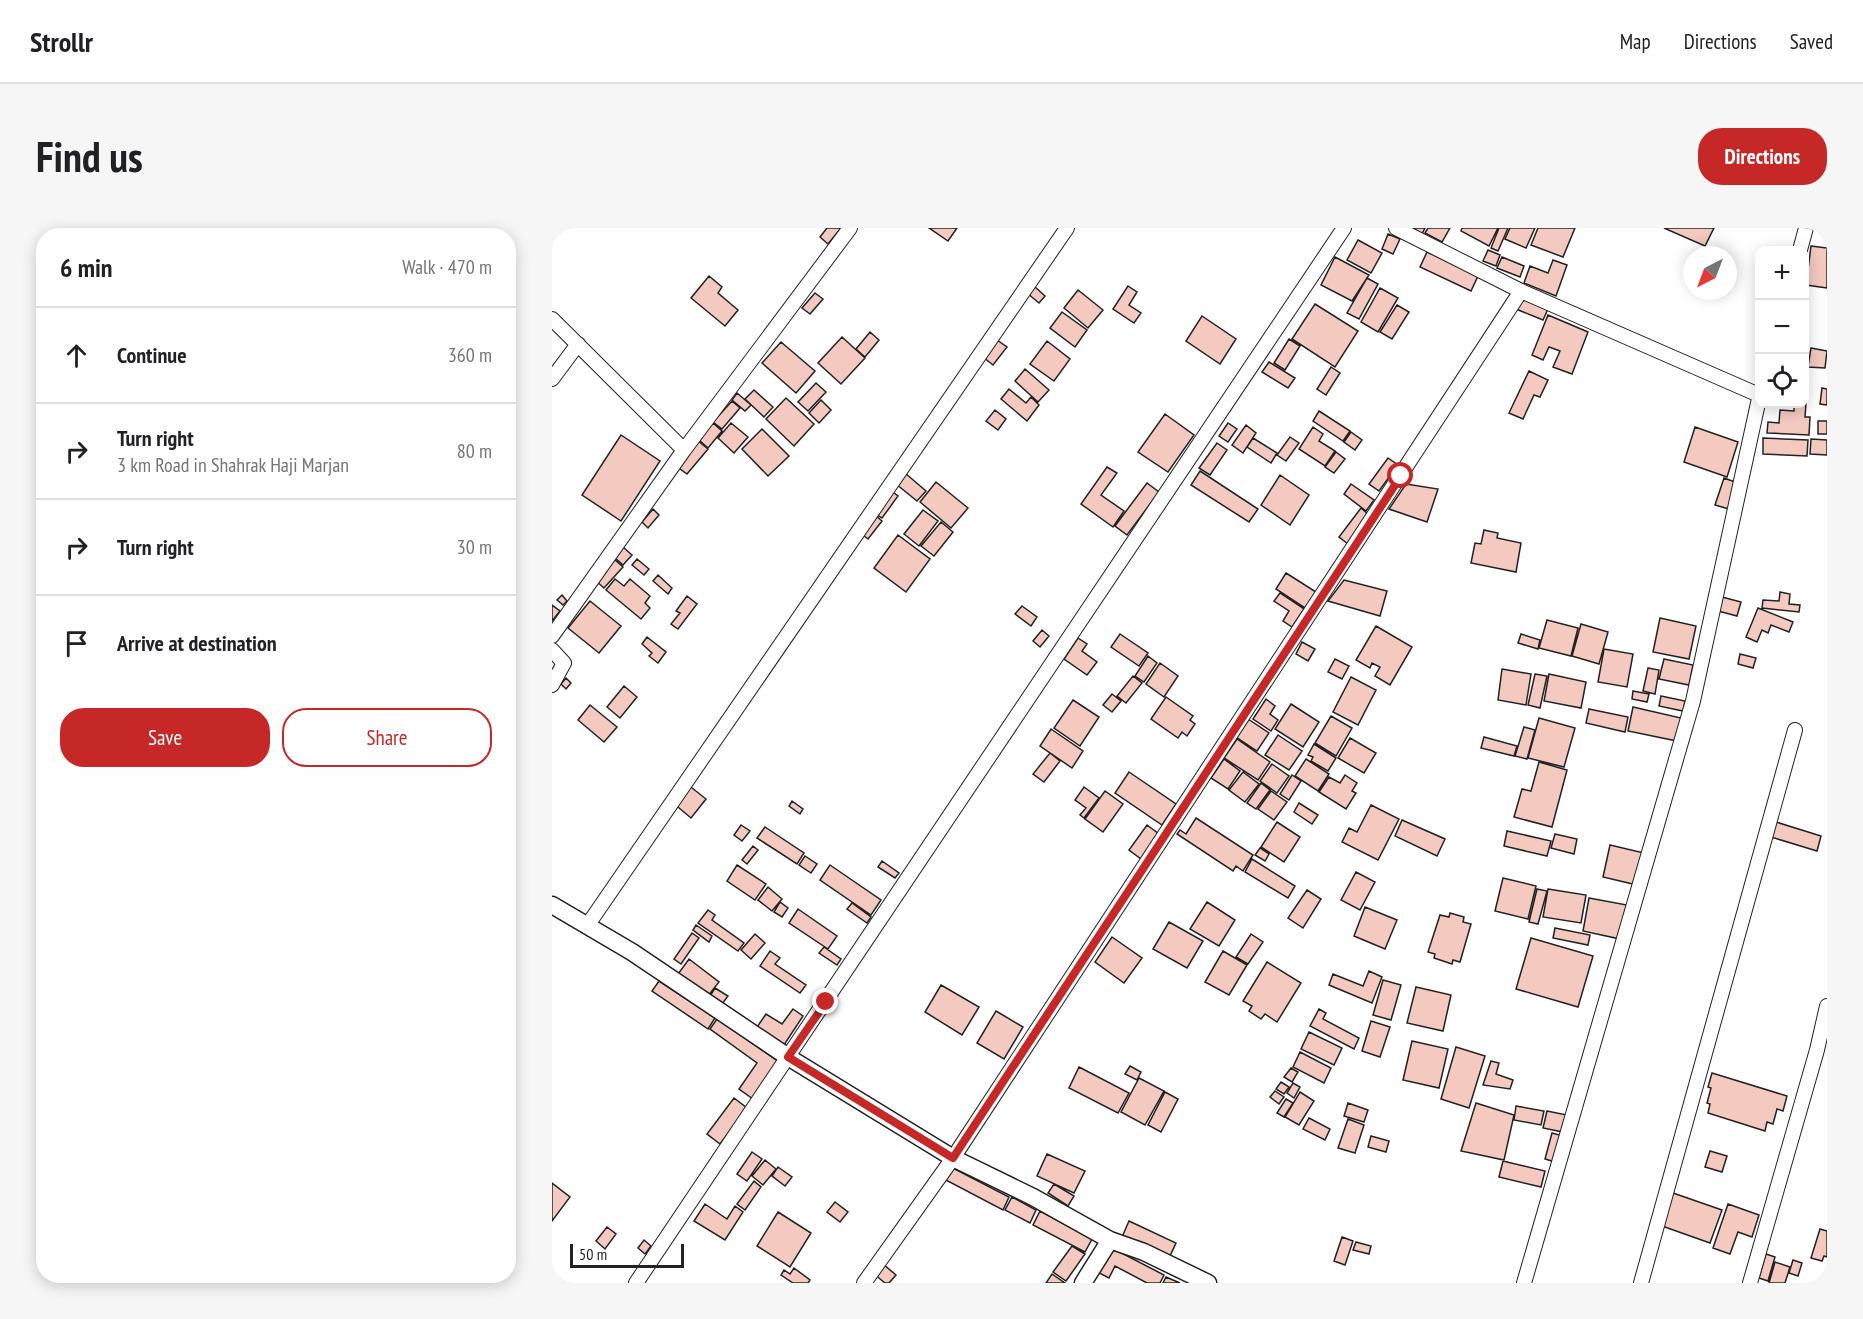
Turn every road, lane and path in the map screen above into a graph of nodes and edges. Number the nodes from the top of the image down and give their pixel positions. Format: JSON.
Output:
{"nodes":[{"id":1,"x":850,"y":228,"type":"edge"},
{"id":2,"x":1066,"y":228,"type":"edge"},
{"id":3,"x":1344,"y":228,"type":"edge"},
{"id":4,"x":1396,"y":228,"type":"edge"},
{"id":5,"x":1806,"y":228,"type":"edge"},
{"id":6,"x":1801,"y":246,"type":"edge"},
{"id":7,"x":1521,"y":291,"type":"junction"},
{"id":8,"x":552,"y":319,"type":"edge"},
{"id":9,"x":578,"y":344,"type":"junction"},
{"id":10,"x":552,"y":379,"type":"edge"},
{"id":11,"x":1755,"y":392,"type":"edge"},
{"id":12,"x":1756,"y":408,"type":"edge"},
{"id":13,"x":684,"y":450,"type":"junction"},
{"id":14,"x":552,"y":636,"type":"edge"},
{"id":15,"x":552,"y":650,"type":"edge"},
{"id":16,"x":552,"y":685,"type":"edge"},
{"id":17,"x":1795,"y":730,"type":"dead end"},
{"id":18,"x":552,"y":905,"type":"edge"},
{"id":19,"x":586,"y":926,"type":"junction"},
{"id":20,"x":1827,"y":1006,"type":"edge"},
{"id":21,"x":788,"y":1057,"type":"junction"},
{"id":22,"x":953,"y":1158,"type":"junction"},
{"id":23,"x":1110,"y":1240,"type":"junction"},
{"id":24,"x":636,"y":1283,"type":"edge"},
{"id":25,"x":864,"y":1283,"type":"edge"},
{"id":26,"x":1083,"y":1283,"type":"edge"},
{"id":27,"x":1208,"y":1283,"type":"edge"},
{"id":28,"x":1524,"y":1283,"type":"edge"},
{"id":29,"x":1641,"y":1283,"type":"edge"},
{"id":30,"x":1750,"y":1283,"type":"edge"}],
"edges":[{"from":1,"to":13,"type":"street"},
{"from":2,"to":19,"type":"street"},
{"from":3,"to":21,"type":"street"},
{"from":4,"to":7,"type":"street"},
{"from":5,"to":6,"type":"street"},
{"from":7,"to":11,"type":"street"},
{"from":7,"to":22,"type":"street"},
{"from":8,"to":9,"type":"street"},
{"from":9,"to":10,"type":"street"},
{"from":9,"to":13,"type":"street"},
{"from":12,"to":28,"type":"street"},
{"from":13,"to":14,"type":"street"},
{"from":15,"to":16,"type":"street"},
{"from":17,"to":29,"type":"street"},
{"from":18,"to":19,"type":"street"},
{"from":19,"to":21,"type":"street"},
{"from":20,"to":30,"type":"street"},
{"from":21,"to":22,"type":"street"},
{"from":21,"to":24,"type":"street"},
{"from":22,"to":23,"type":"street"},
{"from":22,"to":25,"type":"street"},
{"from":23,"to":26,"type":"street"},
{"from":23,"to":27,"type":"street"}]}
